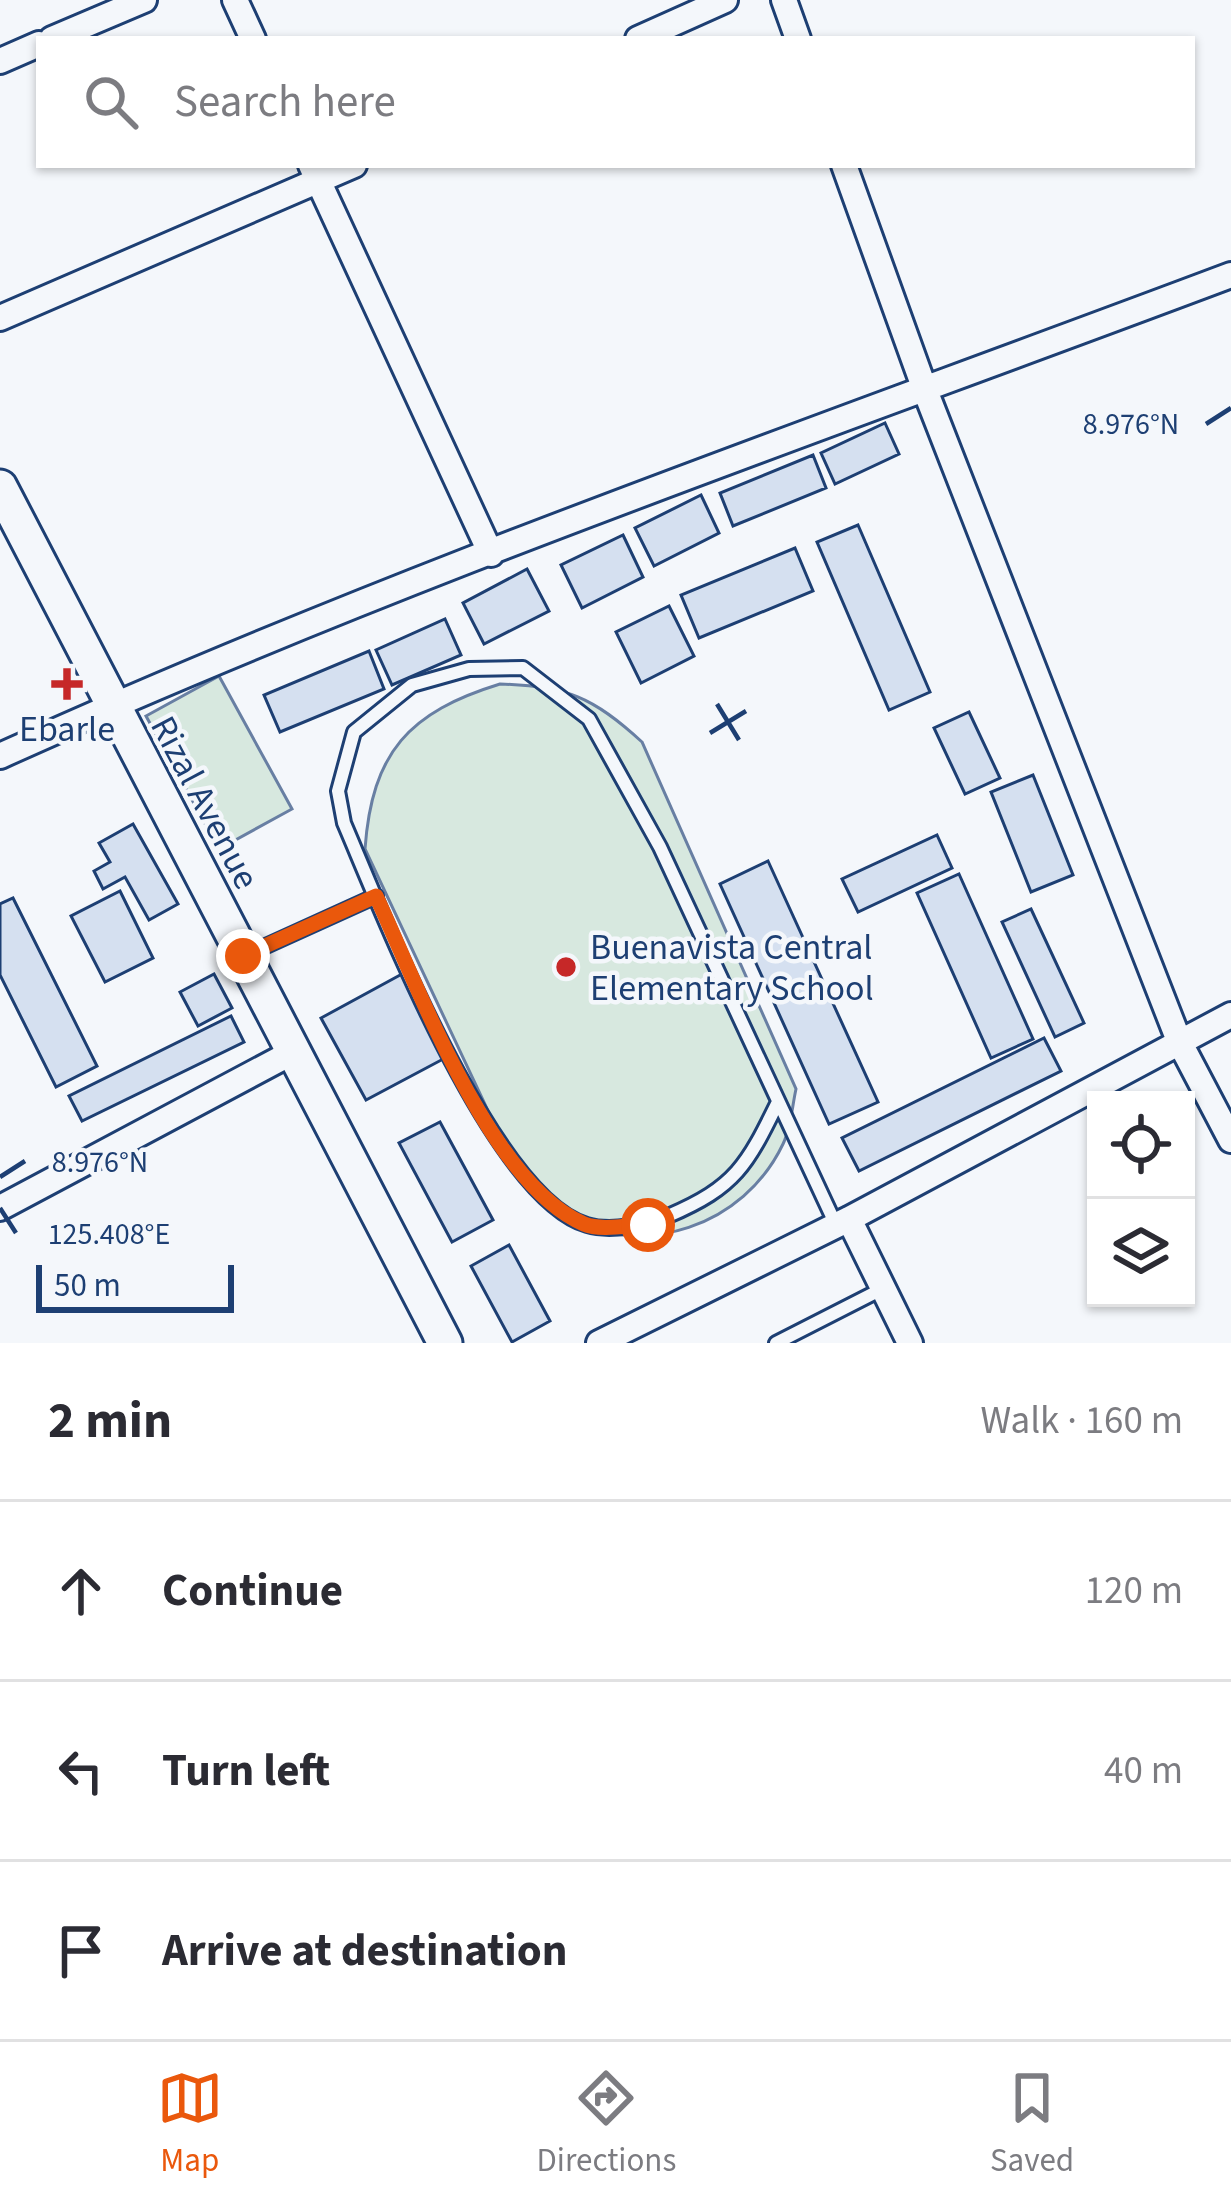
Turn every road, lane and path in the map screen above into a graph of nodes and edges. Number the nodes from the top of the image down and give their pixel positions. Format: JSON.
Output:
{"nodes":[{"id":1,"x":144,"y":0,"type":"edge"},
{"id":2,"x":235,"y":0,"type":"edge"},
{"id":3,"x":725,"y":0,"type":"edge"},
{"id":4,"x":784,"y":0,"type":"edge"},
{"id":5,"x":59,"y":36,"type":"edge"},
{"id":6,"x":252,"y":36,"type":"edge"},
{"id":7,"x":645,"y":36,"type":"edge"},
{"id":8,"x":797,"y":36,"type":"edge"},
{"id":9,"x":36,"y":45,"type":"edge"},
{"id":10,"x":0,"y":61,"type":"edge"},
{"id":11,"x":845,"y":168,"type":"edge"},
{"id":12,"x":315,"y":173,"type":"edge"},
{"id":13,"x":1231,"y":275,"type":"edge"},
{"id":14,"x":0,"y":318,"type":"edge"},
{"id":15,"x":925,"y":390,"type":"junction"},
{"id":16,"x":0,"y":487,"type":"edge"},
{"id":17,"x":491,"y":554,"type":"junction"},
{"id":18,"x":112,"y":705,"type":"junction"},
{"id":19,"x":0,"y":756,"type":"edge"},
{"id":20,"x":376,"y":896,"type":"junction"},
{"id":21,"x":243,"y":956,"type":"junction"},
{"id":22,"x":1231,"y":1015,"type":"edge"},
{"id":23,"x":1178,"y":1041,"type":"junction"},
{"id":24,"x":293,"y":1052,"type":"junction"},
{"id":25,"x":778,"y":1102,"type":"junction"},
{"id":26,"x":1231,"y":1140,"type":"edge"},
{"id":27,"x":0,"y":1208,"type":"edge"},
{"id":28,"x":842,"y":1222,"type":"junction"},
{"id":29,"x":882,"y":1288,"type":"junction"},
{"id":30,"x":446,"y":1343,"type":"edge"},
{"id":31,"x":599,"y":1343,"type":"edge"},
{"id":32,"x":776,"y":1343,"type":"edge"},
{"id":33,"x":910,"y":1343,"type":"edge"}],
"edges":[{"from":1,"to":5,"type":"street"},
{"from":2,"to":6,"type":"street"},
{"from":3,"to":7,"type":"street"},
{"from":4,"to":8,"type":"street"},
{"from":9,"to":10,"type":"street"},
{"from":11,"to":15,"type":"street"},
{"from":12,"to":14,"type":"street"},
{"from":12,"to":17,"type":"street"},
{"from":13,"to":15,"type":"street"},
{"from":15,"to":17,"type":"street"},
{"from":15,"to":23,"type":"street"},
{"from":16,"to":18,"type":"street","name":"Rizal Avenue"},
{"from":17,"to":18,"type":"street"},
{"from":18,"to":19,"type":"street"},
{"from":18,"to":21,"type":"street","name":"Rizal Avenue"},
{"from":20,"to":21,"type":"lane"},
{"from":20,"to":25,"type":"lane"},
{"from":20,"to":25,"type":"lane"},
{"from":21,"to":24,"type":"street","name":"Rizal Avenue"},
{"from":22,"to":23,"type":"street"},
{"from":23,"to":26,"type":"street"},
{"from":23,"to":28,"type":"street"},
{"from":24,"to":27,"type":"street"},
{"from":24,"to":30,"type":"street","name":"Rizal Avenue"},
{"from":25,"to":28,"type":"lane"},
{"from":28,"to":29,"type":"street"},
{"from":28,"to":31,"type":"street"},
{"from":29,"to":32,"type":"lane"},
{"from":29,"to":33,"type":"street"}]}
